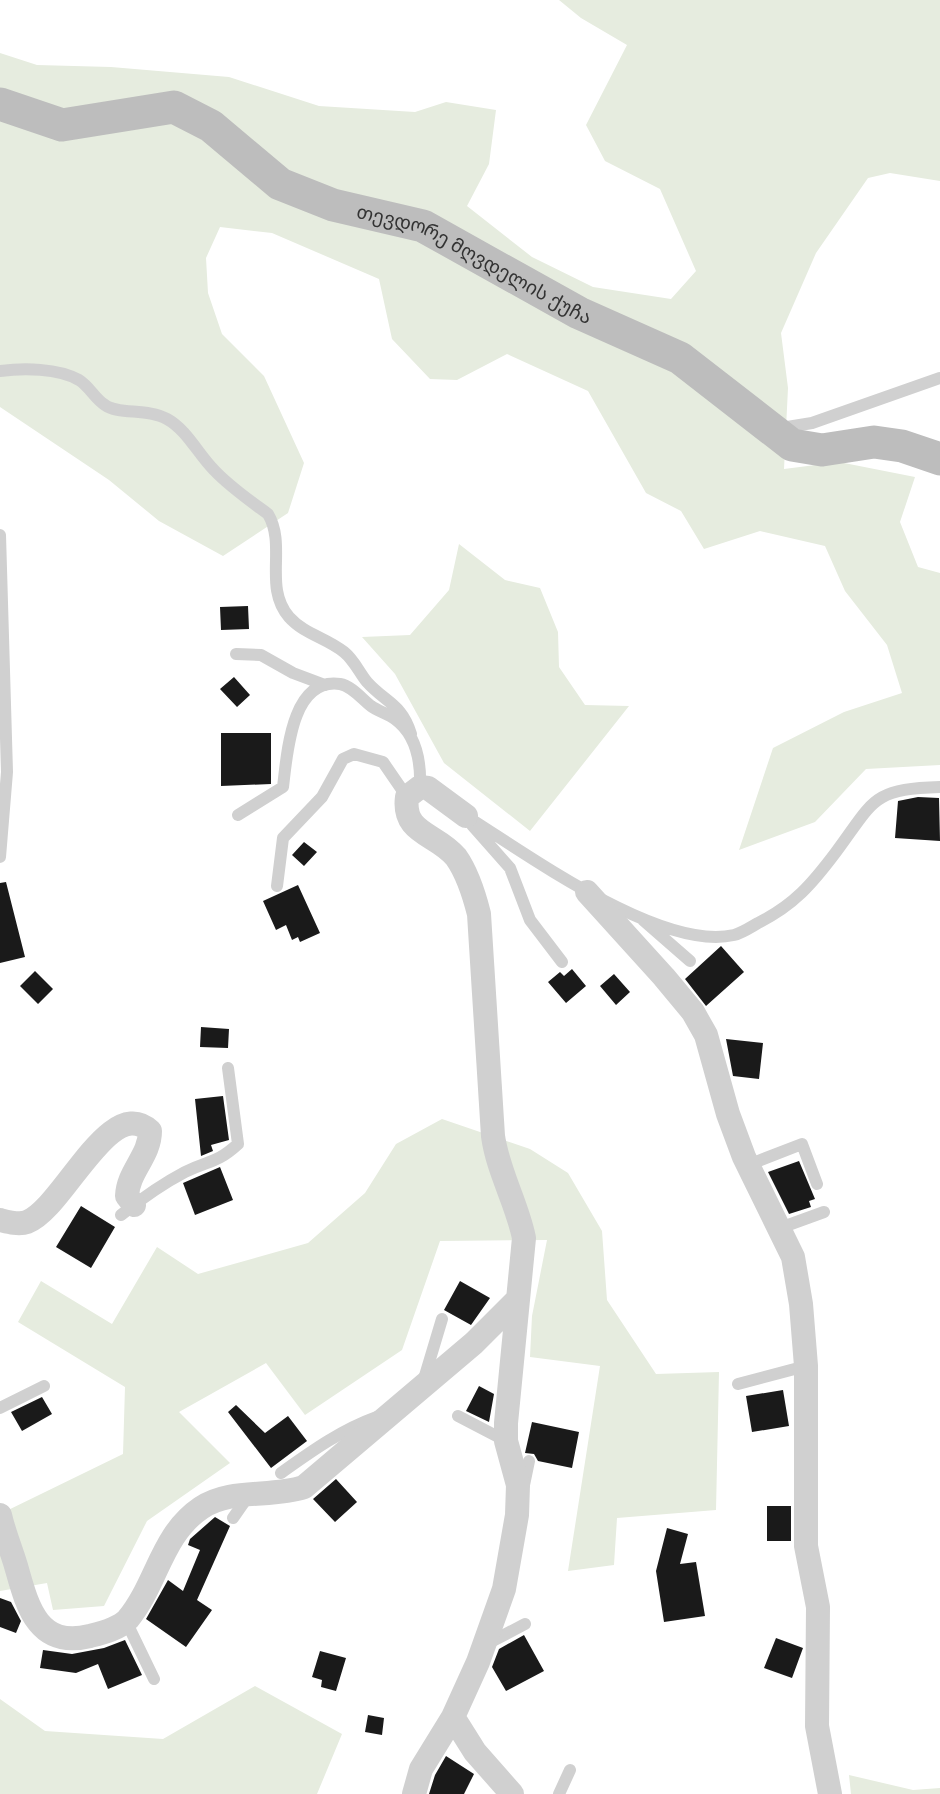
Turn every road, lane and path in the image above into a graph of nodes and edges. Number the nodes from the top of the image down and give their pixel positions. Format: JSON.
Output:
{"nodes":[{"id":1,"x":0,"y":104,"type":"edge"},
{"id":2,"x":0,"y":371,"type":"edge"},
{"id":3,"x":936,"y":381,"type":"edge"},
{"id":4,"x":769,"y":430,"type":"junction"},
{"id":5,"x":940,"y":459,"type":"edge"},
{"id":6,"x":0,"y":535,"type":"edge"},
{"id":7,"x":236,"y":654,"type":"dead end"},
{"id":8,"x":325,"y":685,"type":"junction"},
{"id":9,"x":411,"y":734,"type":"junction"},
{"id":10,"x":940,"y":786,"type":"edge"},
{"id":11,"x":414,"y":792,"type":"junction"},
{"id":12,"x":238,"y":815,"type":"dead end"},
{"id":13,"x":466,"y":816,"type":"junction"},
{"id":14,"x":0,"y":857,"type":"edge"},
{"id":15,"x":277,"y":886,"type":"dead end"},
{"id":16,"x":587,"y":892,"type":"junction"},
{"id":17,"x":637,"y":915,"type":"junction"},
{"id":18,"x":690,"y":961,"type":"dead end"},
{"id":19,"x":562,"y":962,"type":"dead end"},
{"id":20,"x":228,"y":1068,"type":"dead end"},
{"id":21,"x":748,"y":1165,"type":"junction"},
{"id":22,"x":817,"y":1184,"type":"dead end"},
{"id":23,"x":127,"y":1210,"type":"joint"},
{"id":24,"x":824,"y":1212,"type":"dead end"},
{"id":25,"x":0,"y":1220,"type":"edge"},
{"id":26,"x":780,"y":1228,"type":"junction"},
{"id":27,"x":516,"y":1301,"type":"junction"},
{"id":28,"x":442,"y":1320,"type":"dead end"},
{"id":29,"x":806,"y":1366,"type":"junction"},
{"id":30,"x":737,"y":1384,"type":"dead end"},
{"id":31,"x":44,"y":1386,"type":"dead end"},
{"id":32,"x":421,"y":1390,"type":"junction"},
{"id":33,"x":0,"y":1408,"type":"edge"},
{"id":34,"x":394,"y":1411,"type":"junction"},
{"id":35,"x":458,"y":1416,"type":"dead end"},
{"id":36,"x":506,"y":1441,"type":"junction"},
{"id":37,"x":529,"y":1461,"type":"dead end"},
{"id":38,"x":281,"y":1473,"type":"dead end"},
{"id":39,"x":248,"y":1495,"type":"junction"},
{"id":40,"x":0,"y":1515,"type":"edge"},
{"id":41,"x":517,"y":1515,"type":"junction"},
{"id":42,"x":233,"y":1518,"type":"dead end"},
{"id":43,"x":126,"y":1621,"type":"junction"},
{"id":44,"x":525,"y":1624,"type":"dead end"},
{"id":45,"x":485,"y":1645,"type":"junction"},
{"id":46,"x":154,"y":1679,"type":"dead end"},
{"id":47,"x":453,"y":1717,"type":"junction"},
{"id":48,"x":570,"y":1770,"type":"dead end"},
{"id":49,"x":414,"y":1794,"type":"edge"},
{"id":50,"x":512,"y":1794,"type":"edge"},
{"id":51,"x":559,"y":1794,"type":"edge"},
{"id":52,"x":830,"y":1794,"type":"edge"}],
"edges":[{"from":1,"to":4,"type":"street","name":"თევდორე მღვდელის ქუჩა"},
{"from":2,"to":9,"type":"lane"},
{"from":3,"to":4,"type":"lane"},
{"from":4,"to":5,"type":"street","name":"თევდორე მღვდელის ქუჩა"},
{"from":6,"to":14,"type":"lane"},
{"from":7,"to":8,"type":"lane"},
{"from":8,"to":9,"type":"lane"},
{"from":8,"to":12,"type":"lane"},
{"from":9,"to":11,"type":"lane"},
{"from":10,"to":17,"type":"lane"},
{"from":11,"to":13,"type":"street"},
{"from":11,"to":15,"type":"lane"},
{"from":11,"to":27,"type":"street"},
{"from":13,"to":16,"type":"lane"},
{"from":13,"to":19,"type":"lane"},
{"from":16,"to":17,"type":"lane"},
{"from":16,"to":21,"type":"street"},
{"from":17,"to":18,"type":"lane"},
{"from":20,"to":23,"type":"lane"},
{"from":21,"to":22,"type":"lane"},
{"from":21,"to":26,"type":"street"},
{"from":23,"to":25,"type":"street"},
{"from":24,"to":26,"type":"lane"},
{"from":26,"to":29,"type":"street"},
{"from":27,"to":32,"type":"street"},
{"from":27,"to":36,"type":"street"},
{"from":28,"to":32,"type":"lane"},
{"from":29,"to":30,"type":"lane"},
{"from":29,"to":52,"type":"street"},
{"from":31,"to":33,"type":"lane"},
{"from":32,"to":34,"type":"street"},
{"from":34,"to":38,"type":"lane"},
{"from":34,"to":39,"type":"street"},
{"from":35,"to":36,"type":"lane"},
{"from":36,"to":41,"type":"street"},
{"from":37,"to":41,"type":"lane"},
{"from":39,"to":42,"type":"lane"},
{"from":39,"to":43,"type":"street"},
{"from":40,"to":43,"type":"street"},
{"from":41,"to":45,"type":"street"},
{"from":43,"to":46,"type":"lane"},
{"from":44,"to":45,"type":"lane"},
{"from":45,"to":47,"type":"street"},
{"from":47,"to":49,"type":"street"},
{"from":47,"to":50,"type":"street"},
{"from":48,"to":51,"type":"lane"}]}
